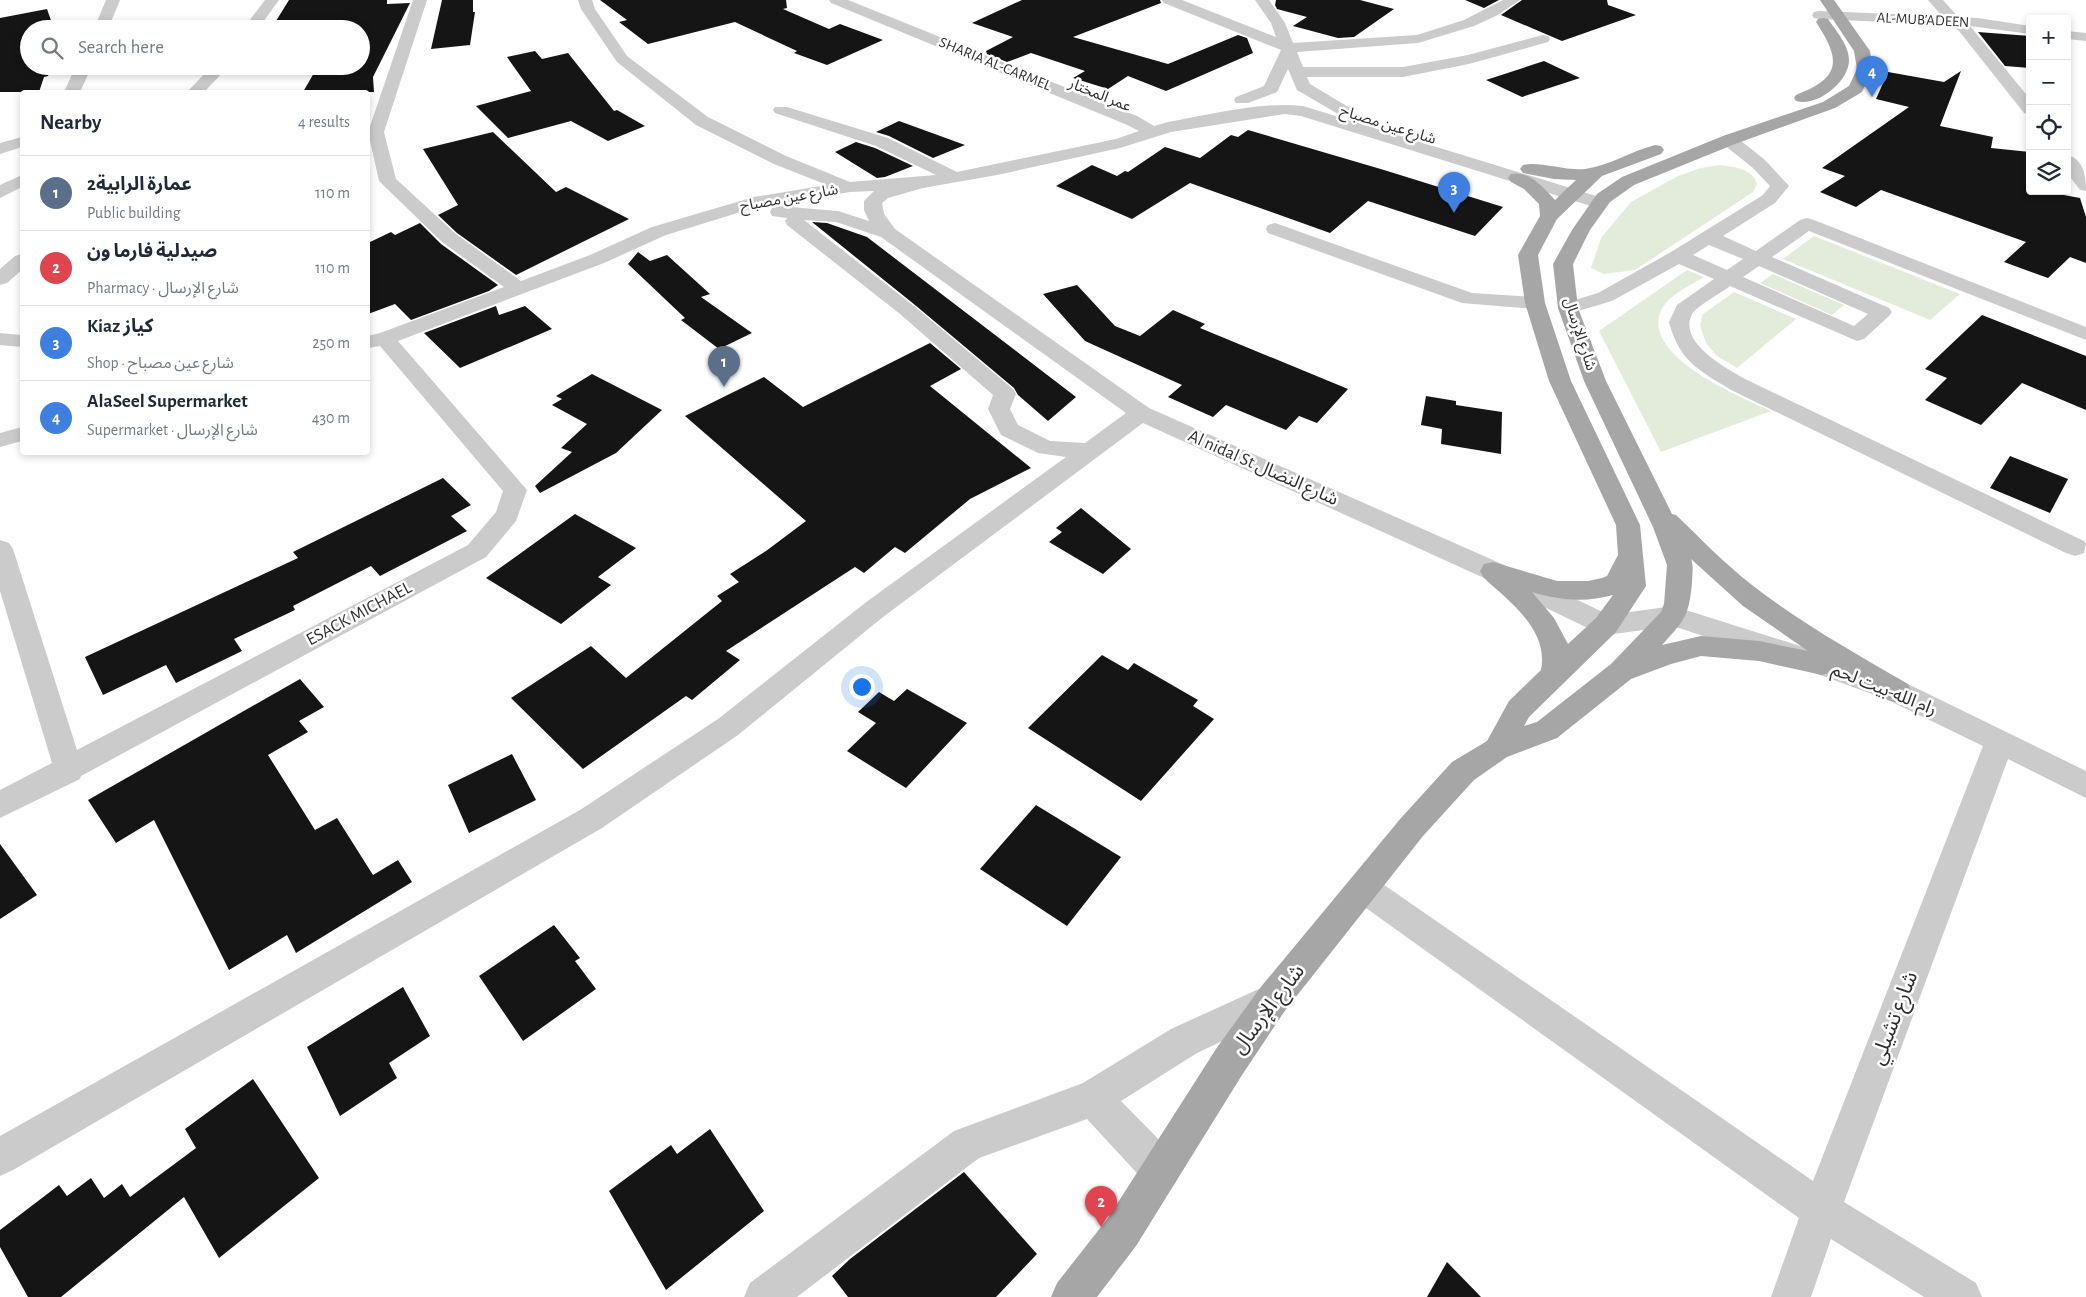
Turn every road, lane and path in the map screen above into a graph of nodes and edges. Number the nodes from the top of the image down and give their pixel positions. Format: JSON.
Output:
{"nodes":[{"id":1,"x":113,"y":0,"type":"edge"},
{"id":2,"x":272,"y":0,"type":"edge"},
{"id":3,"x":420,"y":0,"type":"edge"},
{"id":4,"x":585,"y":0,"type":"edge"},
{"id":5,"x":836,"y":0,"type":"edge"},
{"id":6,"x":863,"y":0,"type":"edge"},
{"id":7,"x":1169,"y":0,"type":"edge"},
{"id":8,"x":1194,"y":0,"type":"edge"},
{"id":9,"x":1262,"y":0,"type":"edge"},
{"id":10,"x":1513,"y":0,"type":"edge"},
{"id":11,"x":1935,"y":0,"type":"edge"},
{"id":12,"x":1827,"y":13,"type":"edge"},
{"id":13,"x":1275,"y":18,"type":"junction"},
{"id":14,"x":105,"y":20,"type":"edge"},
{"id":15,"x":257,"y":20,"type":"edge"},
{"id":16,"x":1250,"y":22,"type":"junction"},
{"id":17,"x":1959,"y":25,"type":"junction"},
{"id":18,"x":2026,"y":29,"type":"edge"},
{"id":19,"x":2071,"y":35,"type":"edge"},
{"id":20,"x":2086,"y":37,"type":"edge"},
{"id":21,"x":1543,"y":39,"type":"dead end"},
{"id":22,"x":1340,"y":46,"type":"junction"},
{"id":23,"x":1290,"y":48,"type":"junction"},
{"id":24,"x":1297,"y":72,"type":"junction"},
{"id":25,"x":80,"y":75,"type":"edge"},
{"id":26,"x":212,"y":75,"type":"edge"},
{"id":27,"x":73,"y":90,"type":"edge"},
{"id":28,"x":197,"y":90,"type":"edge"},
{"id":29,"x":1274,"y":93,"type":"junction"},
{"id":30,"x":2026,"y":105,"type":"edge"},
{"id":31,"x":781,"y":110,"type":"dead end"},
{"id":32,"x":1302,"y":111,"type":"junction"},
{"id":33,"x":1346,"y":112,"type":"junction"},
{"id":34,"x":1162,"y":123,"type":"junction"},
{"id":35,"x":1729,"y":140,"type":"junction"},
{"id":36,"x":10,"y":146,"type":"edge"},
{"id":37,"x":20,"y":154,"type":"edge"},
{"id":38,"x":780,"y":160,"type":"junction"},
{"id":39,"x":2071,"y":160,"type":"edge"},
{"id":40,"x":2086,"y":162,"type":"edge"},
{"id":41,"x":2071,"y":165,"type":"edge"},
{"id":42,"x":1523,"y":174,"type":"junction"},
{"id":43,"x":954,"y":177,"type":"junction"},
{"id":44,"x":20,"y":181,"type":"edge"},
{"id":45,"x":921,"y":183,"type":"junction"},
{"id":46,"x":1583,"y":184,"type":"junction"},
{"id":47,"x":2086,"y":186,"type":"edge"},
{"id":48,"x":850,"y":187,"type":"junction"},
{"id":49,"x":0,"y":193,"type":"edge"},
{"id":50,"x":1604,"y":199,"type":"junction"},
{"id":51,"x":754,"y":202,"type":"junction"},
{"id":52,"x":1549,"y":216,"type":"junction"},
{"id":53,"x":794,"y":221,"type":"dead end"},
{"id":54,"x":1275,"y":229,"type":"dead end"},
{"id":55,"x":888,"y":233,"type":"junction"},
{"id":56,"x":1708,"y":237,"type":"junction"},
{"id":57,"x":607,"y":253,"type":"junction"},
{"id":58,"x":1678,"y":256,"type":"junction"},
{"id":59,"x":1757,"y":259,"type":"junction"},
{"id":60,"x":20,"y":262,"type":"edge"},
{"id":61,"x":1729,"y":278,"type":"junction"},
{"id":62,"x":0,"y":279,"type":"edge"},
{"id":63,"x":518,"y":288,"type":"junction"},
{"id":64,"x":1535,"y":303,"type":"junction"},
{"id":65,"x":1568,"y":308,"type":"junction"},
{"id":66,"x":2086,"y":334,"type":"edge"},
{"id":67,"x":0,"y":339,"type":"edge"},
{"id":68,"x":20,"y":341,"type":"edge"},
{"id":69,"x":376,"y":341,"type":"edge"},
{"id":70,"x":1141,"y":413,"type":"junction"},
{"id":71,"x":20,"y":435,"type":"edge"},
{"id":72,"x":0,"y":440,"type":"edge"},
{"id":73,"x":1090,"y":451,"type":"junction"},
{"id":74,"x":1658,"y":512,"type":"junction"},
{"id":75,"x":2075,"y":547,"type":"dead end"},
{"id":76,"x":0,"y":549,"type":"edge"},
{"id":77,"x":1631,"y":555,"type":"junction"},
{"id":78,"x":1493,"y":571,"type":"junction"},
{"id":79,"x":1673,"y":616,"type":"junction"},
{"id":80,"x":1606,"y":625,"type":"junction"},
{"id":81,"x":1822,"y":664,"type":"junction"},
{"id":82,"x":1621,"y":672,"type":"junction"},
{"id":83,"x":1554,"y":676,"type":"junction"},
{"id":84,"x":1898,"y":692,"type":"junction"},
{"id":85,"x":2000,"y":740,"type":"junction"},
{"id":86,"x":1497,"y":748,"type":"junction"},
{"id":87,"x":69,"y":770,"type":"junction"},
{"id":88,"x":2086,"y":785,"type":"edge"},
{"id":89,"x":0,"y":805,"type":"edge"},
{"id":90,"x":1363,"y":888,"type":"junction"},
{"id":91,"x":1272,"y":1000,"type":"junction"},
{"id":92,"x":1093,"y":1098,"type":"junction"},
{"id":93,"x":0,"y":1157,"type":"edge"},
{"id":94,"x":1161,"y":1170,"type":"junction"},
{"id":95,"x":1821,"y":1210,"type":"junction"},
{"id":96,"x":764,"y":1297,"type":"edge"},
{"id":97,"x":1071,"y":1297,"type":"edge"},
{"id":98,"x":1791,"y":1297,"type":"edge"},
{"id":99,"x":1962,"y":1297,"type":"edge"}],
"edges":[{"from":1,"to":14,"type":"street"},
{"from":2,"to":15,"type":"street"},
{"from":3,"to":63,"type":"street"},
{"from":4,"to":38,"type":"street"},
{"from":5,"to":34,"type":"street","name":"SHARIA AL-CARMEL"},
{"from":6,"to":34,"type":"street","name":"عمر المختار"},
{"from":7,"to":23,"type":"street"},
{"from":8,"to":16,"type":"street"},
{"from":9,"to":13,"type":"street"},
{"from":10,"to":22,"type":"street"},
{"from":11,"to":17,"type":"street"},
{"from":12,"to":17,"type":"street"},
{"from":12,"to":35,"type":"main road","name":"شارع الإرسال"},
{"from":12,"to":46,"type":"main road","name":"شارع الإرسال"},
{"from":13,"to":16,"type":"street"},
{"from":13,"to":22,"type":"street"},
{"from":13,"to":23,"type":"street"},
{"from":16,"to":23,"type":"street"},
{"from":17,"to":18,"type":"street"},
{"from":17,"to":30,"type":"street"},
{"from":19,"to":20,"type":"street"},
{"from":21,"to":24,"type":"street"},
{"from":22,"to":23,"type":"street"},
{"from":22,"to":24,"type":"street"},
{"from":23,"to":24,"type":"street"},
{"from":23,"to":29,"type":"street"},
{"from":24,"to":33,"type":"street"},
{"from":25,"to":27,"type":"street"},
{"from":26,"to":28,"type":"street"},
{"from":29,"to":32,"type":"street"},
{"from":29,"to":33,"type":"street","name":"شارع عين مصباح"},
{"from":29,"to":34,"type":"street","name":"شارع عين مصباح"},
{"from":31,"to":43,"type":"street"},
{"from":32,"to":34,"type":"street","name":"شارع عين مصباح"},
{"from":32,"to":42,"type":"street","name":"شارع عين مصباح"},
{"from":33,"to":42,"type":"street","name":"شارع عين مصباح"},
{"from":34,"to":43,"type":"street","name":"شارع عين مصباح"},
{"from":35,"to":50,"type":"main road","name":"شارع الإرسال"},
{"from":35,"to":56,"type":"street"},
{"from":36,"to":37,"type":"street"},
{"from":38,"to":48,"type":"street"},
{"from":38,"to":51,"type":"street"},
{"from":39,"to":40,"type":"street"},
{"from":41,"to":47,"type":"street"},
{"from":42,"to":46,"type":"street","name":"شارع عين مصباح"},
{"from":42,"to":52,"type":"main road"},
{"from":43,"to":45,"type":"street","name":"شارع عين مصباح"},
{"from":44,"to":49,"type":"street"},
{"from":45,"to":48,"type":"street","name":"شارع عين مصباح"},
{"from":45,"to":55,"type":"street"},
{"from":46,"to":50,"type":"street","name":"شارع عين مصباح"},
{"from":46,"to":52,"type":"main road","name":"شارع الإرسال"},
{"from":48,"to":51,"type":"street","name":"شارع عين مصباح"},
{"from":50,"to":65,"type":"main road","name":"شارع الإرسال"},
{"from":51,"to":57,"type":"street","name":"شارع عين مصباح"},
{"from":52,"to":64,"type":"main road","name":"شارع الإرسال"},
{"from":53,"to":73,"type":"street"},
{"from":54,"to":64,"type":"street"},
{"from":55,"to":57,"type":"street"},
{"from":55,"to":70,"type":"street","name":"Al nidal St شارع النضال"},
{"from":56,"to":58,"type":"street"},
{"from":56,"to":59,"type":"street"},
{"from":57,"to":63,"type":"street","name":"شارع عين مصباح"},
{"from":58,"to":61,"type":"street"},
{"from":58,"to":65,"type":"street"},
{"from":59,"to":61,"type":"street"},
{"from":59,"to":61,"type":"street"},
{"from":59,"to":66,"type":"street"},
{"from":60,"to":62,"type":"street"},
{"from":61,"to":75,"type":"street"},
{"from":63,"to":69,"type":"street","name":"شارع عين مصباح"},
{"from":64,"to":77,"type":"main road","name":"شارع الإرسال"},
{"from":65,"to":74,"type":"main road","name":"شارع الإرسال"},
{"from":67,"to":68,"type":"street"},
{"from":69,"to":87,"type":"street","name":"ESACK MICHAEL"},
{"from":70,"to":73,"type":"street"},
{"from":70,"to":78,"type":"street","name":"Al nidal St شارع النضال"},
{"from":71,"to":72,"type":"street"},
{"from":73,"to":93,"type":"street"},
{"from":74,"to":79,"type":"main road","name":"شارع الإرسال"},
{"from":74,"to":84,"type":"main road"},
{"from":76,"to":87,"type":"street"},
{"from":77,"to":78,"type":"main road"},
{"from":77,"to":80,"type":"main road","name":"شارع الإرسال"},
{"from":78,"to":80,"type":"street","name":"Al nidal St شارع النضال"},
{"from":78,"to":83,"type":"main road"},
{"from":79,"to":80,"type":"street"},
{"from":79,"to":81,"type":"street","name":"رام الله-بيت لحم"},
{"from":79,"to":82,"type":"main road","name":"شارع الإرسال"},
{"from":80,"to":83,"type":"main road","name":"شارع الإرسال"},
{"from":81,"to":82,"type":"main road"},
{"from":81,"to":84,"type":"street","name":"رام الله-بيت لحم"},
{"from":82,"to":86,"type":"main road","name":"شارع الإرسال"},
{"from":83,"to":86,"type":"main road","name":"شارع الإرسال"},
{"from":84,"to":85,"type":"street","name":"رام الله-بيت لحم"},
{"from":85,"to":88,"type":"street","name":"رام الله-بيت لحم"},
{"from":85,"to":95,"type":"street","name":"شارع تشيلي"},
{"from":86,"to":90,"type":"main road","name":"شارع الإرسال"},
{"from":87,"to":89,"type":"street","name":"ESACK MICHAEL"},
{"from":90,"to":91,"type":"main road","name":"شارع الإرسال"},
{"from":90,"to":95,"type":"street"},
{"from":91,"to":92,"type":"street"},
{"from":91,"to":94,"type":"main road","name":"شارع الإرسال"},
{"from":92,"to":94,"type":"street"},
{"from":92,"to":96,"type":"street"},
{"from":94,"to":97,"type":"main road","name":"شارع الإرسال"},
{"from":95,"to":98,"type":"street","name":"شارع تشيلي"},
{"from":95,"to":99,"type":"street"}]}
